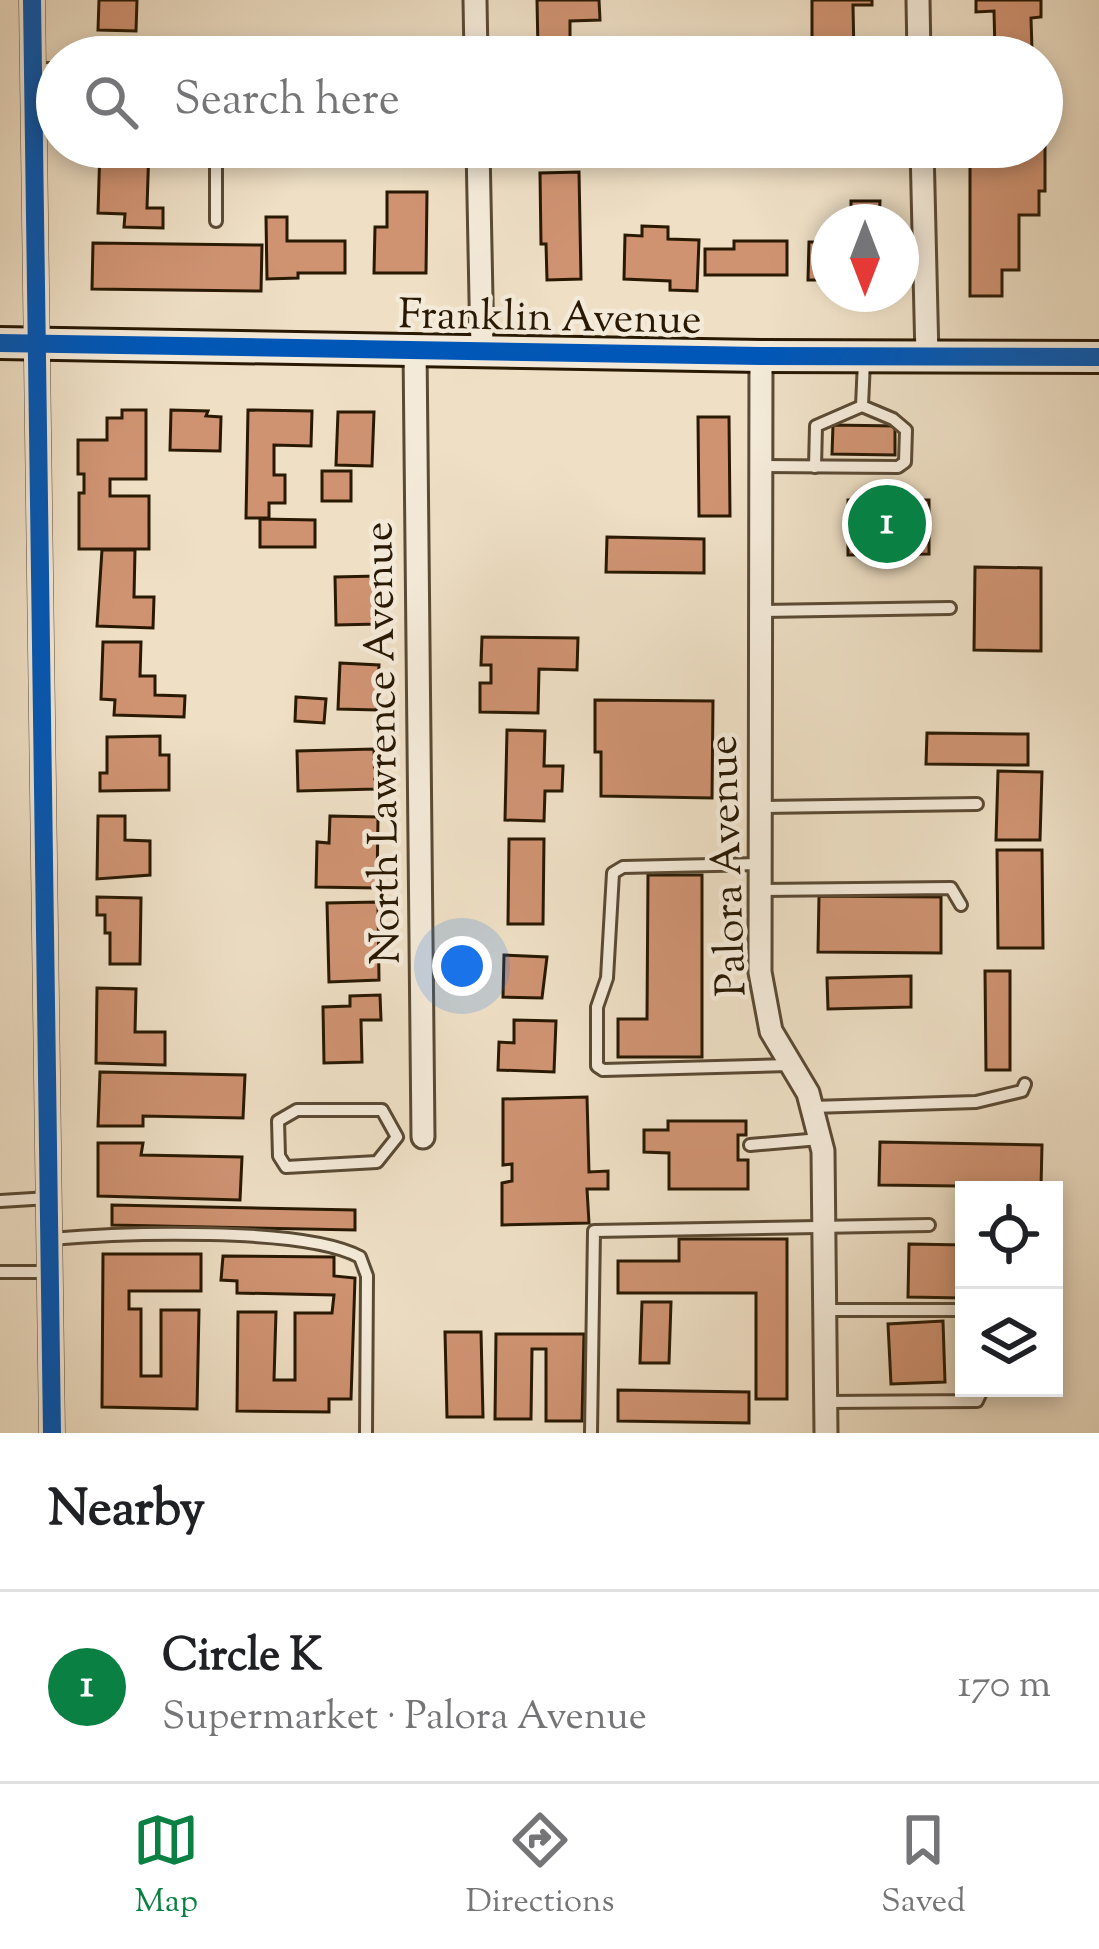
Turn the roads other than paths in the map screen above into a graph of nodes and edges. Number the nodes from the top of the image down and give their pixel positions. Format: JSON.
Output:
{"nodes":[{"id":1,"x":32,"y":0,"type":"edge"},
{"id":2,"x":475,"y":0,"type":"edge"},
{"id":3,"x":918,"y":0,"type":"edge"},
{"id":4,"x":476,"y":36,"type":"edge"},
{"id":5,"x":919,"y":36,"type":"edge"},
{"id":6,"x":34,"y":69,"type":"joint"},
{"id":7,"x":36,"y":160,"type":"edge"},
{"id":8,"x":36,"y":168,"type":"edge"},
{"id":9,"x":216,"y":168,"type":"edge"},
{"id":10,"x":478,"y":168,"type":"edge"},
{"id":11,"x":922,"y":168,"type":"edge"},
{"id":12,"x":216,"y":220,"type":"dead end"},
{"id":13,"x":0,"y":343,"type":"edge"},
{"id":14,"x":40,"y":343,"type":"junction"},
{"id":15,"x":415,"y":348,"type":"junction"},
{"id":16,"x":482,"y":349,"type":"junction"},
{"id":17,"x":761,"y":356,"type":"junction"},
{"id":18,"x":927,"y":357,"type":"junction"},
{"id":19,"x":1099,"y":357,"type":"edge"},
{"id":20,"x":864,"y":358,"type":"junction"},
{"id":21,"x":862,"y":406,"type":"junction"},
{"id":22,"x":760,"y":466,"type":"junction"},
{"id":23,"x":815,"y":466,"type":"junction"},
{"id":24,"x":950,"y":608,"type":"dead end"},
{"id":25,"x":760,"y":610,"type":"junction"},
{"id":26,"x":977,"y":804,"type":"dead end"},
{"id":27,"x":760,"y":807,"type":"junction"},
{"id":28,"x":760,"y":864,"type":"junction"},
{"id":29,"x":760,"y":890,"type":"junction"},
{"id":30,"x":961,"y":905,"type":"dead end"},
{"id":31,"x":791,"y":1065,"type":"junction"},
{"id":32,"x":1025,"y":1084,"type":"dead end"},
{"id":33,"x":812,"y":1107,"type":"junction"},
{"id":34,"x":397,"y":1137,"type":"junction"},
{"id":35,"x":423,"y":1137,"type":"joint"},
{"id":36,"x":820,"y":1139,"type":"junction"},
{"id":37,"x":750,"y":1145,"type":"dead end"},
{"id":38,"x":49,"y":1198,"type":"junction"},
{"id":39,"x":0,"y":1201,"type":"edge"},
{"id":40,"x":928,"y":1225,"type":"dead end"},
{"id":41,"x":822,"y":1227,"type":"junction"},
{"id":42,"x":50,"y":1239,"type":"junction"},
{"id":43,"x":50,"y":1272,"type":"junction"},
{"id":44,"x":0,"y":1273,"type":"edge"},
{"id":45,"x":824,"y":1310,"type":"junction"},
{"id":46,"x":955,"y":1310,"type":"edge"},
{"id":47,"x":979,"y":1397,"type":"edge"},
{"id":48,"x":826,"y":1402,"type":"junction"},
{"id":49,"x":52,"y":1433,"type":"edge"},
{"id":50,"x":366,"y":1433,"type":"edge"},
{"id":51,"x":591,"y":1433,"type":"edge"},
{"id":52,"x":826,"y":1433,"type":"edge"}],
"edges":[{"from":1,"to":6,"type":"street"},
{"from":2,"to":4,"type":"street"},
{"from":3,"to":5,"type":"street"},
{"from":6,"to":7,"type":"street"},
{"from":8,"to":14,"type":"street"},
{"from":9,"to":12,"type":"lane"},
{"from":10,"to":16,"type":"street"},
{"from":11,"to":18,"type":"street"},
{"from":13,"to":14,"type":"street","name":"Franklin Avenue"},
{"from":14,"to":15,"type":"street","name":"Franklin Avenue"},
{"from":14,"to":38,"type":"street"},
{"from":15,"to":16,"type":"street","name":"Franklin Avenue"},
{"from":15,"to":35,"type":"street","name":"North Lawrence Avenue"},
{"from":16,"to":17,"type":"street","name":"Franklin Avenue"},
{"from":17,"to":20,"type":"street","name":"Franklin Avenue"},
{"from":17,"to":22,"type":"street","name":"Palora Avenue"},
{"from":18,"to":19,"type":"street","name":"Franklin Avenue"},
{"from":18,"to":20,"type":"street","name":"Franklin Avenue"},
{"from":20,"to":21,"type":"lane"},
{"from":21,"to":23,"type":"lane"},
{"from":21,"to":23,"type":"lane"},
{"from":22,"to":23,"type":"lane"},
{"from":22,"to":25,"type":"street","name":"Palora Avenue"},
{"from":24,"to":25,"type":"lane"},
{"from":25,"to":27,"type":"street","name":"Palora Avenue"},
{"from":26,"to":27,"type":"lane"},
{"from":27,"to":28,"type":"street","name":"Palora Avenue"},
{"from":28,"to":29,"type":"street","name":"Palora Avenue"},
{"from":28,"to":31,"type":"lane"},
{"from":29,"to":30,"type":"lane"},
{"from":29,"to":31,"type":"street","name":"Palora Avenue"},
{"from":31,"to":33,"type":"street","name":"Palora Avenue"},
{"from":32,"to":33,"type":"lane"},
{"from":33,"to":36,"type":"street","name":"Palora Avenue"},
{"from":34,"to":34,"type":"lane"},
{"from":34,"to":35,"type":"lane"},
{"from":36,"to":37,"type":"lane"},
{"from":36,"to":41,"type":"street","name":"Palora Avenue"},
{"from":38,"to":39,"type":"lane"},
{"from":38,"to":42,"type":"street"},
{"from":40,"to":41,"type":"lane"},
{"from":41,"to":45,"type":"street","name":"Palora Avenue"},
{"from":41,"to":51,"type":"lane"},
{"from":42,"to":43,"type":"street"},
{"from":42,"to":50,"type":"lane"},
{"from":43,"to":44,"type":"lane"},
{"from":43,"to":49,"type":"street"},
{"from":45,"to":46,"type":"lane"},
{"from":45,"to":48,"type":"street","name":"Palora Avenue"},
{"from":47,"to":48,"type":"lane"},
{"from":48,"to":52,"type":"street","name":"Palora Avenue"}]}
